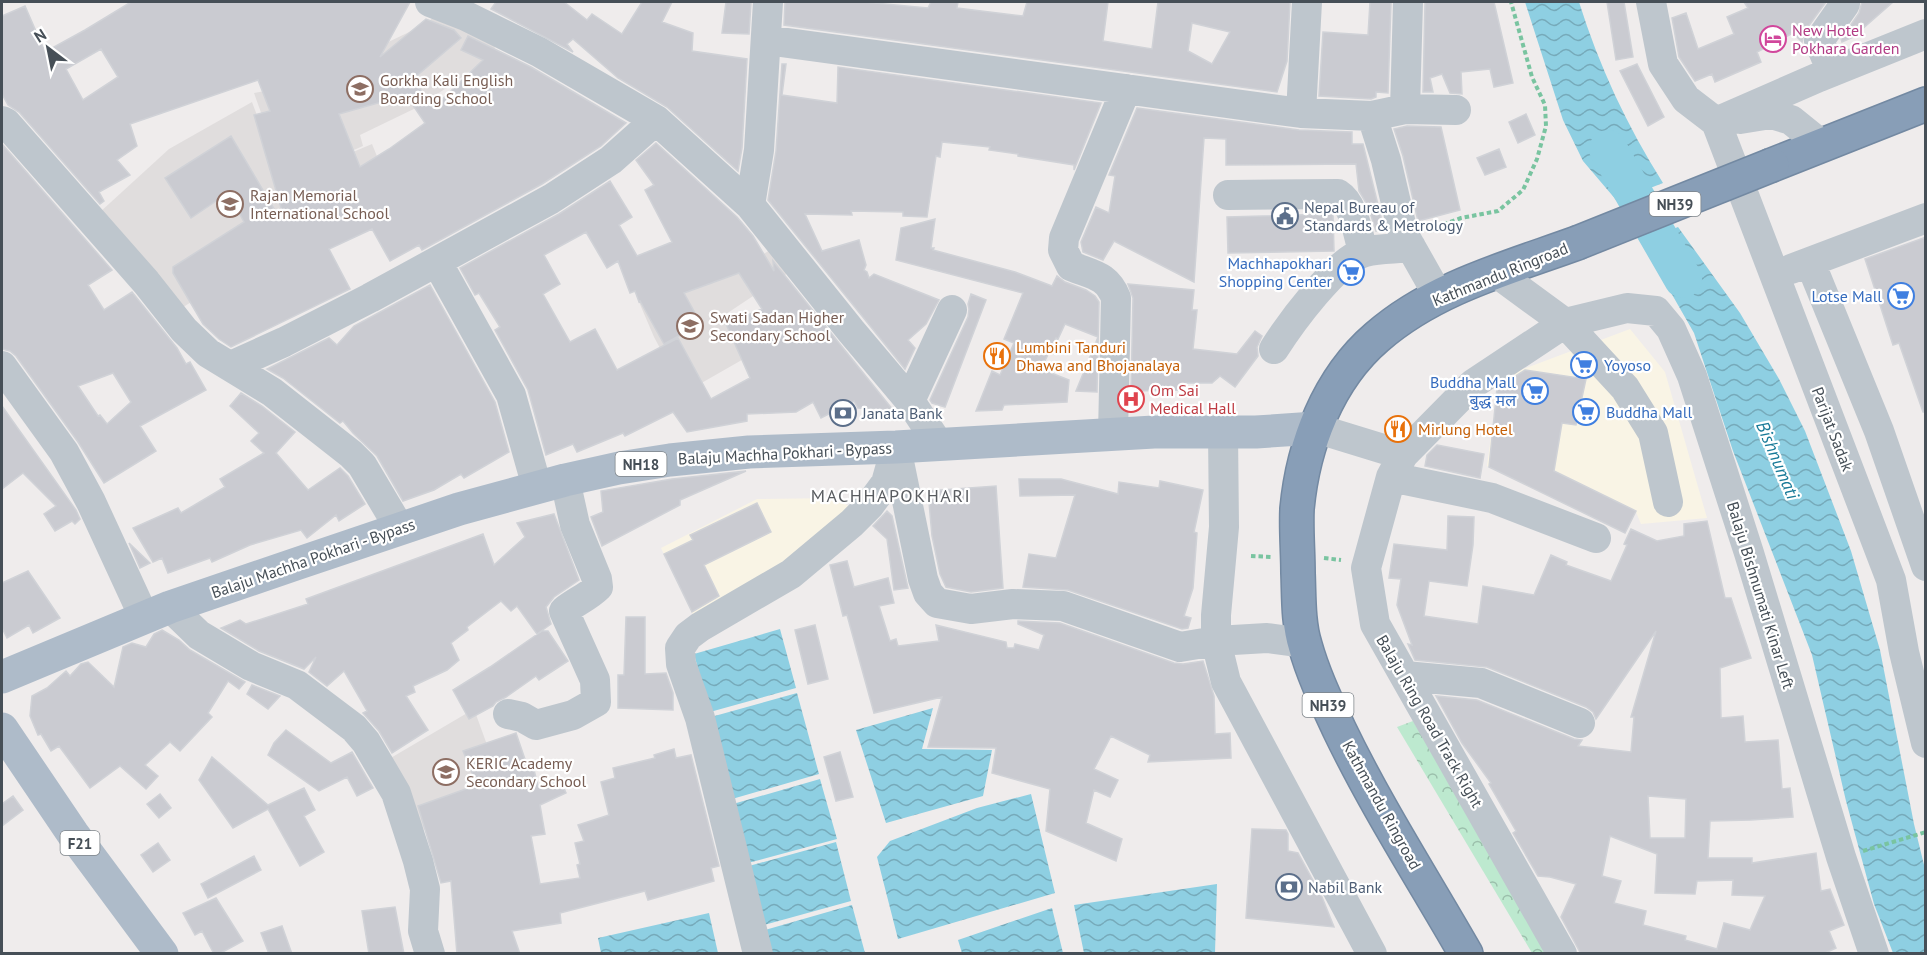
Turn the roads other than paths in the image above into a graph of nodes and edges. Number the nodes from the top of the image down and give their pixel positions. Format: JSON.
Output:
{"nodes":[{"id":1,"x":430,"y":2,"type":"edge"},
{"id":2,"x":768,"y":2,"type":"edge"},
{"id":3,"x":1307,"y":2,"type":"edge"},
{"id":4,"x":1408,"y":2,"type":"edge"},
{"id":5,"x":1652,"y":2,"type":"edge"},
{"id":6,"x":1843,"y":2,"type":"edge"},
{"id":7,"x":473,"y":9,"type":"edge"},
{"id":8,"x":1926,"y":34,"type":"edge"},
{"id":9,"x":766,"y":40,"type":"junction"},
{"id":10,"x":1832,"y":72,"type":"junction"},
{"id":11,"x":1126,"y":89,"type":"junction"},
{"id":12,"x":1926,"y":104,"type":"edge"},
{"id":13,"x":1405,"y":109,"type":"junction"},
{"id":14,"x":1456,"y":110,"type":"dead end"},
{"id":15,"x":1301,"y":112,"type":"junction"},
{"id":16,"x":1372,"y":116,"type":"junction"},
{"id":17,"x":656,"y":120,"type":"junction"},
{"id":18,"x":2,"y":121,"type":"edge"},
{"id":19,"x":1716,"y":122,"type":"junction"},
{"id":20,"x":1822,"y":145,"type":"junction"},
{"id":21,"x":1228,"y":195,"type":"dead end"},
{"id":22,"x":750,"y":205,"type":"junction"},
{"id":23,"x":1926,"y":218,"type":"edge"},
{"id":24,"x":1411,"y":247,"type":"junction"},
{"id":25,"x":1363,"y":252,"type":"junction"},
{"id":26,"x":437,"y":262,"type":"junction"},
{"id":27,"x":1810,"y":262,"type":"junction"},
{"id":28,"x":1495,"y":273,"type":"junction"},
{"id":29,"x":1776,"y":274,"type":"junction"},
{"id":30,"x":1438,"y":296,"type":"junction"},
{"id":31,"x":952,"y":310,"type":"dead end"},
{"id":32,"x":1576,"y":320,"type":"junction"},
{"id":33,"x":1274,"y":349,"type":"dead end"},
{"id":34,"x":2,"y":366,"type":"edge"},
{"id":35,"x":231,"y":366,"type":"junction"},
{"id":36,"x":910,"y":401,"type":"junction"},
{"id":37,"x":1315,"y":428,"type":"junction"},
{"id":38,"x":1223,"y":432,"type":"junction"},
{"id":39,"x":1113,"y":434,"type":"junction"},
{"id":40,"x":939,"y":445,"type":"junction"},
{"id":41,"x":896,"y":447,"type":"junction"},
{"id":42,"x":1397,"y":466,"type":"junction"},
{"id":43,"x":551,"y":483,"type":"junction"},
{"id":44,"x":1668,"y":502,"type":"dead end"},
{"id":45,"x":400,"y":529,"type":"junction"},
{"id":46,"x":1596,"y":538,"type":"dead end"},
{"id":47,"x":1926,"y":567,"type":"edge"},
{"id":48,"x":1891,"y":580,"type":"junction"},
{"id":49,"x":157,"y":612,"type":"junction"},
{"id":50,"x":1216,"y":641,"type":"junction"},
{"id":51,"x":1304,"y":643,"type":"junction"},
{"id":52,"x":1915,"y":648,"type":"edge"},
{"id":53,"x":1404,"y":676,"type":"junction"},
{"id":54,"x":2,"y":677,"type":"edge"},
{"id":55,"x":508,"y":714,"type":"dead end"},
{"id":56,"x":1580,"y":723,"type":"dead end"},
{"id":57,"x":2,"y":729,"type":"edge"},
{"id":58,"x":1926,"y":743,"type":"edge"},
{"id":59,"x":162,"y":954,"type":"edge"},
{"id":60,"x":430,"y":954,"type":"edge"},
{"id":61,"x":758,"y":954,"type":"edge"},
{"id":62,"x":1372,"y":954,"type":"edge"},
{"id":63,"x":1466,"y":954,"type":"edge"},
{"id":64,"x":1562,"y":954,"type":"edge"},
{"id":65,"x":1874,"y":954,"type":"edge"}],
"edges":[{"from":1,"to":7,"type":"street"},
{"from":2,"to":9,"type":"street"},
{"from":3,"to":15,"type":"street"},
{"from":4,"to":13,"type":"street"},
{"from":5,"to":19,"type":"street"},
{"from":6,"to":10,"type":"street"},
{"from":7,"to":17,"type":"street"},
{"from":8,"to":10,"type":"street"},
{"from":9,"to":11,"type":"street"},
{"from":9,"to":22,"type":"street"},
{"from":10,"to":19,"type":"street"},
{"from":11,"to":15,"type":"street"},
{"from":11,"to":39,"type":"street"},
{"from":12,"to":20,"type":"highway","name":"Kathmandu Ringroad","number":"NH39"},
{"from":13,"to":14,"type":"street"},
{"from":13,"to":16,"type":"street"},
{"from":15,"to":16,"type":"street"},
{"from":16,"to":24,"type":"street"},
{"from":17,"to":22,"type":"street"},
{"from":17,"to":26,"type":"street"},
{"from":18,"to":35,"type":"street"},
{"from":19,"to":20,"type":"street"},
{"from":19,"to":29,"type":"street","name":"Parijat Sadak"},
{"from":20,"to":28,"type":"highway","name":"Kathmandu Ringroad","number":"NH39","bridge":true},
{"from":21,"to":25,"type":"street"},
{"from":22,"to":36,"type":"street"},
{"from":23,"to":27,"type":"street"},
{"from":24,"to":25,"type":"street"},
{"from":24,"to":30,"type":"street"},
{"from":25,"to":33,"type":"street"},
{"from":26,"to":35,"type":"street"},
{"from":26,"to":43,"type":"street"},
{"from":27,"to":29,"type":"street"},
{"from":27,"to":47,"type":"street"},
{"from":28,"to":30,"type":"highway","name":"Kathmandu Ringroad","number":"NH39"},
{"from":28,"to":32,"type":"street"},
{"from":29,"to":48,"type":"street","name":"Parijat Sadak"},
{"from":30,"to":37,"type":"highway","name":"Kathmandu Ringroad","number":"NH39"},
{"from":31,"to":36,"type":"street"},
{"from":32,"to":42,"type":"street","name":"Balaju Ring Road Track Right"},
{"from":32,"to":44,"type":"street"},
{"from":32,"to":65,"type":"street","name":"Balaju Bishnumati Kinar Left"},
{"from":34,"to":49,"type":"street"},
{"from":35,"to":45,"type":"street"},
{"from":36,"to":40,"type":"street"},
{"from":37,"to":38,"type":"main road","name":"Balaju Machha Pokhari - Bypass","number":"NH18"},
{"from":37,"to":42,"type":"street"},
{"from":37,"to":51,"type":"highway","name":"Kathmandu Ringroad","number":"NH39"},
{"from":38,"to":39,"type":"main road","name":"Balaju Machha Pokhari - Bypass","number":"NH18"},
{"from":38,"to":50,"type":"street"},
{"from":39,"to":40,"type":"main road","name":"Balaju Machha Pokhari - Bypass","number":"NH18"},
{"from":40,"to":41,"type":"main road","name":"Balaju Machha Pokhari - Bypass","number":"NH18"},
{"from":41,"to":43,"type":"main road","name":"Balaju Machha Pokhari - Bypass","number":"NH18"},
{"from":41,"to":50,"type":"street"},
{"from":41,"to":61,"type":"street"},
{"from":42,"to":46,"type":"street"},
{"from":42,"to":53,"type":"street","name":"Balaju Ring Road Track Right"},
{"from":43,"to":45,"type":"main road","name":"Balaju Machha Pokhari - Bypass","number":"NH18"},
{"from":43,"to":55,"type":"street"},
{"from":45,"to":49,"type":"main road","name":"Balaju Machha Pokhari - Bypass","number":"NH18"},
{"from":47,"to":48,"type":"street"},
{"from":48,"to":52,"type":"street","name":"Parijat Sadak"},
{"from":49,"to":54,"type":"main road","name":"Balaju Machha Pokhari - Bypass","number":"NH18"},
{"from":49,"to":60,"type":"street"},
{"from":50,"to":51,"type":"street"},
{"from":50,"to":62,"type":"street"},
{"from":51,"to":63,"type":"highway","name":"Kathmandu Ringroad","number":"NH39"},
{"from":52,"to":58,"type":"street","name":"Parijat Sadak"},
{"from":53,"to":56,"type":"street"},
{"from":53,"to":64,"type":"street","name":"Balaju Ring Road Track Right"},
{"from":57,"to":59,"type":"main road","number":"F21"}]}
